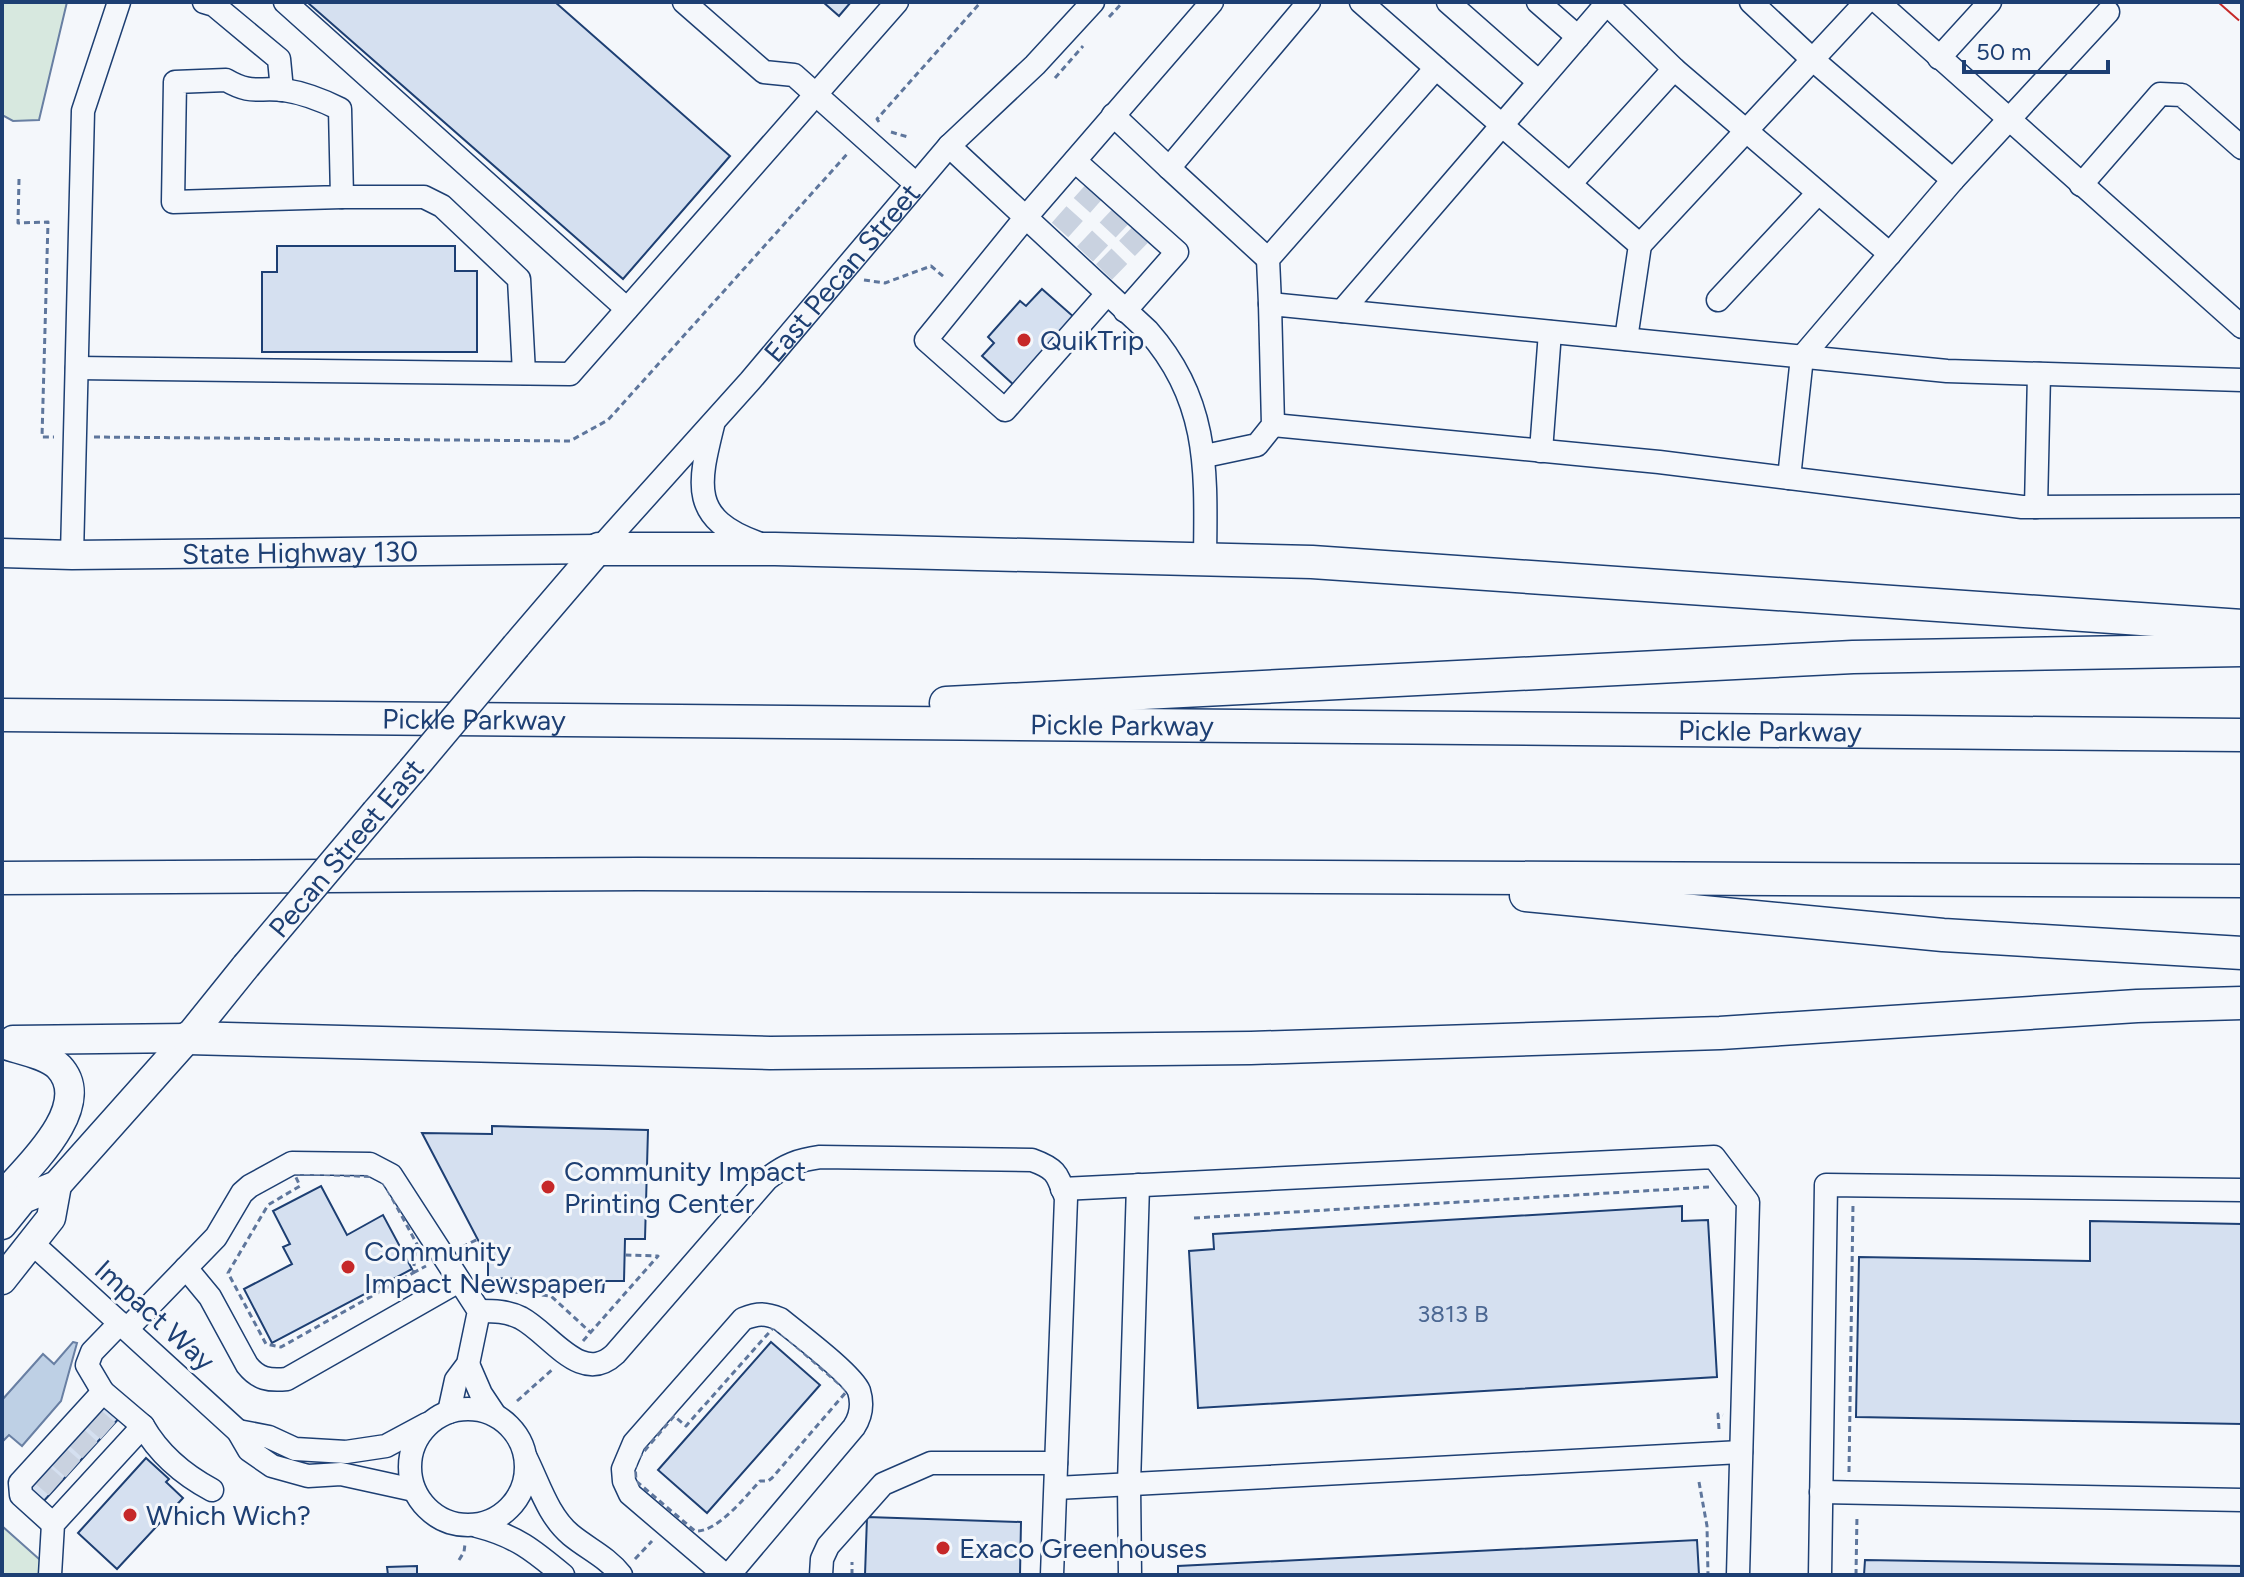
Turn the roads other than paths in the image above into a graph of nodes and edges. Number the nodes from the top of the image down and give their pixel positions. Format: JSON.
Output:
{"nodes":[{"id":1,"x":119,"y":2,"type":"edge"},
{"id":2,"x":204,"y":2,"type":"edge"},
{"id":3,"x":285,"y":2,"type":"edge"},
{"id":4,"x":684,"y":2,"type":"edge"},
{"id":5,"x":897,"y":2,"type":"edge"},
{"id":6,"x":1093,"y":2,"type":"edge"},
{"id":7,"x":1212,"y":2,"type":"edge"},
{"id":8,"x":1309,"y":2,"type":"edge"},
{"id":9,"x":1448,"y":2,"type":"edge"},
{"id":10,"x":1538,"y":2,"type":"edge"},
{"id":11,"x":1751,"y":2,"type":"edge"},
{"id":12,"x":1866,"y":2,"type":"edge"},
{"id":13,"x":1878,"y":2,"type":"edge"},
{"id":14,"x":1990,"y":2,"type":"edge"},
{"id":15,"x":1607,"y":3,"type":"edge"},
{"id":16,"x":1373,"y":6,"type":"edge"},
{"id":17,"x":2108,"y":12,"type":"dead end"},
{"id":18,"x":1578,"y":37,"type":"junction"},
{"id":19,"x":1939,"y":58,"type":"junction"},
{"id":20,"x":1812,"y":59,"type":"junction"},
{"id":21,"x":1436,"y":68,"type":"junction"},
{"id":22,"x":1674,"y":69,"type":"junction"},
{"id":23,"x":1539,"y":82,"type":"junction"},
{"id":24,"x":282,"y":90,"type":"junction"},
{"id":25,"x":816,"y":94,"type":"junction"},
{"id":26,"x":1113,"y":115,"type":"junction"},
{"id":27,"x":2008,"y":120,"type":"junction"},
{"id":28,"x":1502,"y":125,"type":"junction"},
{"id":29,"x":1745,"y":131,"type":"junction"},
{"id":30,"x":949,"y":146,"type":"junction"},
{"id":31,"x":2242,"y":148,"type":"edge"},
{"id":32,"x":1075,"y":161,"type":"junction"},
{"id":33,"x":1169,"y":168,"type":"junction"},
{"id":34,"x":1953,"y":180,"type":"junction"},
{"id":35,"x":916,"y":184,"type":"junction"},
{"id":36,"x":1570,"y":184,"type":"junction"},
{"id":37,"x":2081,"y":185,"type":"junction"},
{"id":38,"x":1818,"y":193,"type":"junction"},
{"id":39,"x":342,"y":197,"type":"junction"},
{"id":40,"x":1026,"y":217,"type":"junction"},
{"id":41,"x":1640,"y":245,"type":"junction"},
{"id":42,"x":1890,"y":254,"type":"junction"},
{"id":43,"x":1268,"y":259,"type":"junction"},
{"id":44,"x":1102,"y":283,"type":"junction"},
{"id":45,"x":1718,"y":300,"type":"dead end"},
{"id":46,"x":1270,"y":304,"type":"junction"},
{"id":47,"x":627,"y":309,"type":"junction"},
{"id":48,"x":1125,"y":311,"type":"junction"},
{"id":49,"x":1342,"y":311,"type":"junction"},
{"id":50,"x":2242,"y":327,"type":"edge"},
{"id":51,"x":1550,"y":332,"type":"junction"},
{"id":52,"x":1626,"y":339,"type":"junction"},
{"id":53,"x":1802,"y":357,"type":"junction"},
{"id":54,"x":77,"y":368,"type":"junction"},
{"id":55,"x":524,"y":373,"type":"junction"},
{"id":56,"x":2039,"y":374,"type":"junction"},
{"id":57,"x":2242,"y":380,"type":"edge"},
{"id":58,"x":713,"y":421,"type":"junction"},
{"id":59,"x":1273,"y":425,"type":"junction"},
{"id":60,"x":1541,"y":451,"type":"junction"},
{"id":61,"x":1205,"y":456,"type":"junction"},
{"id":62,"x":1789,"y":478,"type":"junction"},
{"id":63,"x":2242,"y":506,"type":"edge"},
{"id":64,"x":2036,"y":507,"type":"junction"},
{"id":65,"x":599,"y":549,"type":"junction"},
{"id":66,"x":775,"y":549,"type":"junction"},
{"id":67,"x":2,"y":553,"type":"edge"},
{"id":68,"x":72,"y":555,"type":"junction"},
{"id":69,"x":1205,"y":559,"type":"junction"},
{"id":70,"x":2242,"y":626,"type":"edge"},
{"id":71,"x":2242,"y":650,"type":"edge"},
{"id":72,"x":2,"y":715,"type":"edge"},
{"id":73,"x":620,"y":719,"type":"junction"},
{"id":74,"x":2242,"y":735,"type":"edge"},
{"id":75,"x":1320,"y":876,"type":"junction"},
{"id":76,"x":2,"y":878,"type":"edge"},
{"id":77,"x":2242,"y":881,"type":"edge"},
{"id":78,"x":2242,"y":953,"type":"edge"},
{"id":79,"x":2242,"y":1003,"type":"edge"},
{"id":80,"x":188,"y":1038,"type":"junction"},
{"id":81,"x":2,"y":1042,"type":"edge"},
{"id":82,"x":57,"y":1185,"type":"junction"},
{"id":83,"x":1138,"y":1185,"type":"junction"},
{"id":84,"x":1062,"y":1189,"type":"junction"},
{"id":85,"x":2242,"y":1190,"type":"edge"},
{"id":86,"x":2,"y":1196,"type":"edge"},
{"id":87,"x":2,"y":1225,"type":"edge"},
{"id":88,"x":32,"y":1243,"type":"junction"},
{"id":89,"x":186,"y":1268,"type":"junction"},
{"id":90,"x":2,"y":1280,"type":"edge"},
{"id":91,"x":459,"y":1281,"type":"junction"},
{"id":92,"x":479,"y":1311,"type":"junction"},
{"id":93,"x":123,"y":1326,"type":"junction"},
{"id":94,"x":468,"y":1364,"type":"junction"},
{"id":95,"x":103,"y":1392,"type":"junction"},
{"id":96,"x":495,"y":1415,"type":"junction"},
{"id":97,"x":441,"y":1416,"type":"junction"},
{"id":98,"x":96,"y":1419,"type":"junction"},
{"id":99,"x":143,"y":1426,"type":"junction"},
{"id":100,"x":238,"y":1431,"type":"junction"},
{"id":101,"x":78,"y":1439,"type":"junction"},
{"id":102,"x":125,"y":1446,"type":"junction"},
{"id":103,"x":1741,"y":1452,"type":"junction"},
{"id":104,"x":526,"y":1457,"type":"junction"},
{"id":105,"x":60,"y":1458,"type":"junction"},
{"id":106,"x":1056,"y":1463,"type":"junction"},
{"id":107,"x":108,"y":1465,"type":"junction"},
{"id":108,"x":44,"y":1476,"type":"junction"},
{"id":109,"x":1129,"y":1484,"type":"junction"},
{"id":110,"x":90,"y":1485,"type":"junction"},
{"id":111,"x":1056,"y":1488,"type":"junction"},
{"id":112,"x":212,"y":1490,"type":"dead end"},
{"id":113,"x":414,"y":1490,"type":"junction"},
{"id":114,"x":1821,"y":1492,"type":"junction"},
{"id":115,"x":2242,"y":1500,"type":"edge"},
{"id":116,"x":73,"y":1503,"type":"junction"},
{"id":117,"x":53,"y":1524,"type":"junction"},
{"id":118,"x":470,"y":1533,"type":"junction"},
{"id":119,"x":627,"y":1568,"type":"edge"},
{"id":120,"x":50,"y":1575,"type":"edge"},
{"id":121,"x":563,"y":1575,"type":"edge"},
{"id":122,"x":727,"y":1575,"type":"edge"},
{"id":123,"x":821,"y":1575,"type":"edge"},
{"id":124,"x":1052,"y":1575,"type":"edge"},
{"id":125,"x":1130,"y":1575,"type":"edge"},
{"id":126,"x":1738,"y":1575,"type":"edge"},
{"id":127,"x":1820,"y":1575,"type":"edge"}],
"edges":[{"from":1,"to":54,"type":"street"},
{"from":2,"to":24,"type":"street"},
{"from":3,"to":47,"type":"street"},
{"from":4,"to":25,"type":"street"},
{"from":5,"to":25,"type":"street"},
{"from":6,"to":30,"type":"street","name":"East Pecan Street"},
{"from":7,"to":26,"type":"street"},
{"from":8,"to":33,"type":"street"},
{"from":9,"to":23,"type":"street"},
{"from":10,"to":18,"type":"street"},
{"from":11,"to":20,"type":"street"},
{"from":12,"to":20,"type":"street"},
{"from":13,"to":19,"type":"street"},
{"from":14,"to":19,"type":"street"},
{"from":15,"to":18,"type":"street"},
{"from":15,"to":22,"type":"street"},
{"from":16,"to":21,"type":"street"},
{"from":17,"to":27,"type":"street"},
{"from":18,"to":23,"type":"street"},
{"from":19,"to":27,"type":"street"},
{"from":20,"to":29,"type":"street"},
{"from":20,"to":34,"type":"street"},
{"from":21,"to":28,"type":"street"},
{"from":21,"to":43,"type":"street"},
{"from":22,"to":29,"type":"street"},
{"from":22,"to":36,"type":"street"},
{"from":23,"to":28,"type":"street"},
{"from":24,"to":39,"type":"street"},
{"from":24,"to":39,"type":"street"},
{"from":25,"to":35,"type":"street"},
{"from":25,"to":47,"type":"street"},
{"from":26,"to":32,"type":"street"},
{"from":26,"to":33,"type":"street"},
{"from":27,"to":34,"type":"street"},
{"from":27,"to":37,"type":"street"},
{"from":28,"to":36,"type":"street"},
{"from":28,"to":49,"type":"street"},
{"from":29,"to":38,"type":"street"},
{"from":29,"to":41,"type":"street"},
{"from":30,"to":35,"type":"street","name":"East Pecan Street"},
{"from":30,"to":40,"type":"street"},
{"from":31,"to":37,"type":"street"},
{"from":32,"to":40,"type":"street"},
{"from":32,"to":48,"type":"street"},
{"from":33,"to":43,"type":"street"},
{"from":34,"to":42,"type":"street"},
{"from":35,"to":58,"type":"street","name":"East Pecan Street"},
{"from":36,"to":41,"type":"street"},
{"from":37,"to":50,"type":"street"},
{"from":38,"to":42,"type":"street"},
{"from":38,"to":45,"type":"street"},
{"from":39,"to":55,"type":"street"},
{"from":40,"to":44,"type":"street"},
{"from":40,"to":44,"type":"street"},
{"from":41,"to":52,"type":"street"},
{"from":42,"to":53,"type":"street"},
{"from":43,"to":46,"type":"street"},
{"from":44,"to":48,"type":"street"},
{"from":46,"to":49,"type":"street"},
{"from":46,"to":59,"type":"street"},
{"from":47,"to":55,"type":"street"},
{"from":48,"to":61,"type":"street"},
{"from":49,"to":51,"type":"street"},
{"from":51,"to":52,"type":"street"},
{"from":51,"to":60,"type":"street"},
{"from":52,"to":53,"type":"street"},
{"from":53,"to":56,"type":"street"},
{"from":53,"to":62,"type":"street"},
{"from":54,"to":55,"type":"street"},
{"from":54,"to":68,"type":"street"},
{"from":56,"to":57,"type":"street"},
{"from":56,"to":64,"type":"street"},
{"from":58,"to":65,"type":"street","name":"East Pecan Street"},
{"from":58,"to":66,"type":"street"},
{"from":59,"to":60,"type":"street"},
{"from":59,"to":61,"type":"street"},
{"from":60,"to":62,"type":"street"},
{"from":61,"to":69,"type":"street"},
{"from":62,"to":64,"type":"street"},
{"from":63,"to":64,"type":"street"},
{"from":65,"to":66,"type":"highway"},
{"from":65,"to":68,"type":"main road","name":"State Highway 130"},
{"from":65,"to":80,"type":"main road","name":"Pecan Street East","bridge":true},
{"from":66,"to":69,"type":"highway"},
{"from":67,"to":68,"type":"main road","name":"State Highway 130"},
{"from":69,"to":70,"type":"highway"},
{"from":71,"to":73,"type":"highway"},
{"from":72,"to":73,"type":"highway","name":"Pickle Parkway"},
{"from":73,"to":74,"type":"highway","name":"Pickle Parkway"},
{"from":75,"to":76,"type":"highway"},
{"from":75,"to":77,"type":"highway"},
{"from":75,"to":78,"type":"highway"},
{"from":79,"to":80,"type":"highway"},
{"from":80,"to":81,"type":"main road"},
{"from":80,"to":82,"type":"main road"},
{"from":81,"to":86,"type":"main road"},
{"from":82,"to":87,"type":"main road"},
{"from":82,"to":88,"type":"main road"},
{"from":83,"to":84,"type":"street"},
{"from":83,"to":103,"type":"street"},
{"from":83,"to":109,"type":"street"},
{"from":84,"to":92,"type":"street"},
{"from":84,"to":106,"type":"street"},
{"from":85,"to":114,"type":"street"},
{"from":88,"to":90,"type":"main road"},
{"from":88,"to":93,"type":"street","name":"Impact Way"},
{"from":89,"to":91,"type":"street"},
{"from":89,"to":91,"type":"street"},
{"from":89,"to":93,"type":"street"},
{"from":91,"to":92,"type":"street"},
{"from":92,"to":94,"type":"street"},
{"from":93,"to":95,"type":"street"},
{"from":93,"to":100,"type":"street","name":"Impact Way"},
{"from":94,"to":96,"type":"street"},
{"from":94,"to":97,"type":"street"},
{"from":95,"to":98,"type":"street"},
{"from":95,"to":99,"type":"street"},
{"from":96,"to":97,"type":"street"},
{"from":96,"to":104,"type":"street"},
{"from":97,"to":100,"type":"street","name":"Impact Way"},
{"from":97,"to":113,"type":"street"},
{"from":98,"to":101,"type":"street"},
{"from":98,"to":102,"type":"street"},
{"from":99,"to":102,"type":"street"},
{"from":99,"to":112,"type":"street"},
{"from":100,"to":113,"type":"street","name":"Impact Way"},
{"from":101,"to":105,"type":"street"},
{"from":101,"to":107,"type":"street"},
{"from":102,"to":107,"type":"street"},
{"from":103,"to":109,"type":"street"},
{"from":103,"to":126,"type":"street"},
{"from":104,"to":118,"type":"street"},
{"from":104,"to":119,"type":"street"},
{"from":105,"to":108,"type":"street"},
{"from":105,"to":110,"type":"street"},
{"from":106,"to":111,"type":"street"},
{"from":106,"to":123,"type":"street"},
{"from":107,"to":110,"type":"street"},
{"from":108,"to":116,"type":"street"},
{"from":108,"to":117,"type":"street"},
{"from":109,"to":111,"type":"street"},
{"from":109,"to":125,"type":"street"},
{"from":110,"to":116,"type":"street"},
{"from":111,"to":124,"type":"street"},
{"from":113,"to":118,"type":"street"},
{"from":114,"to":115,"type":"street"},
{"from":114,"to":127,"type":"street"},
{"from":116,"to":117,"type":"street"},
{"from":117,"to":120,"type":"street"},
{"from":118,"to":121,"type":"street"},
{"from":122,"to":122,"type":"street"}]}
